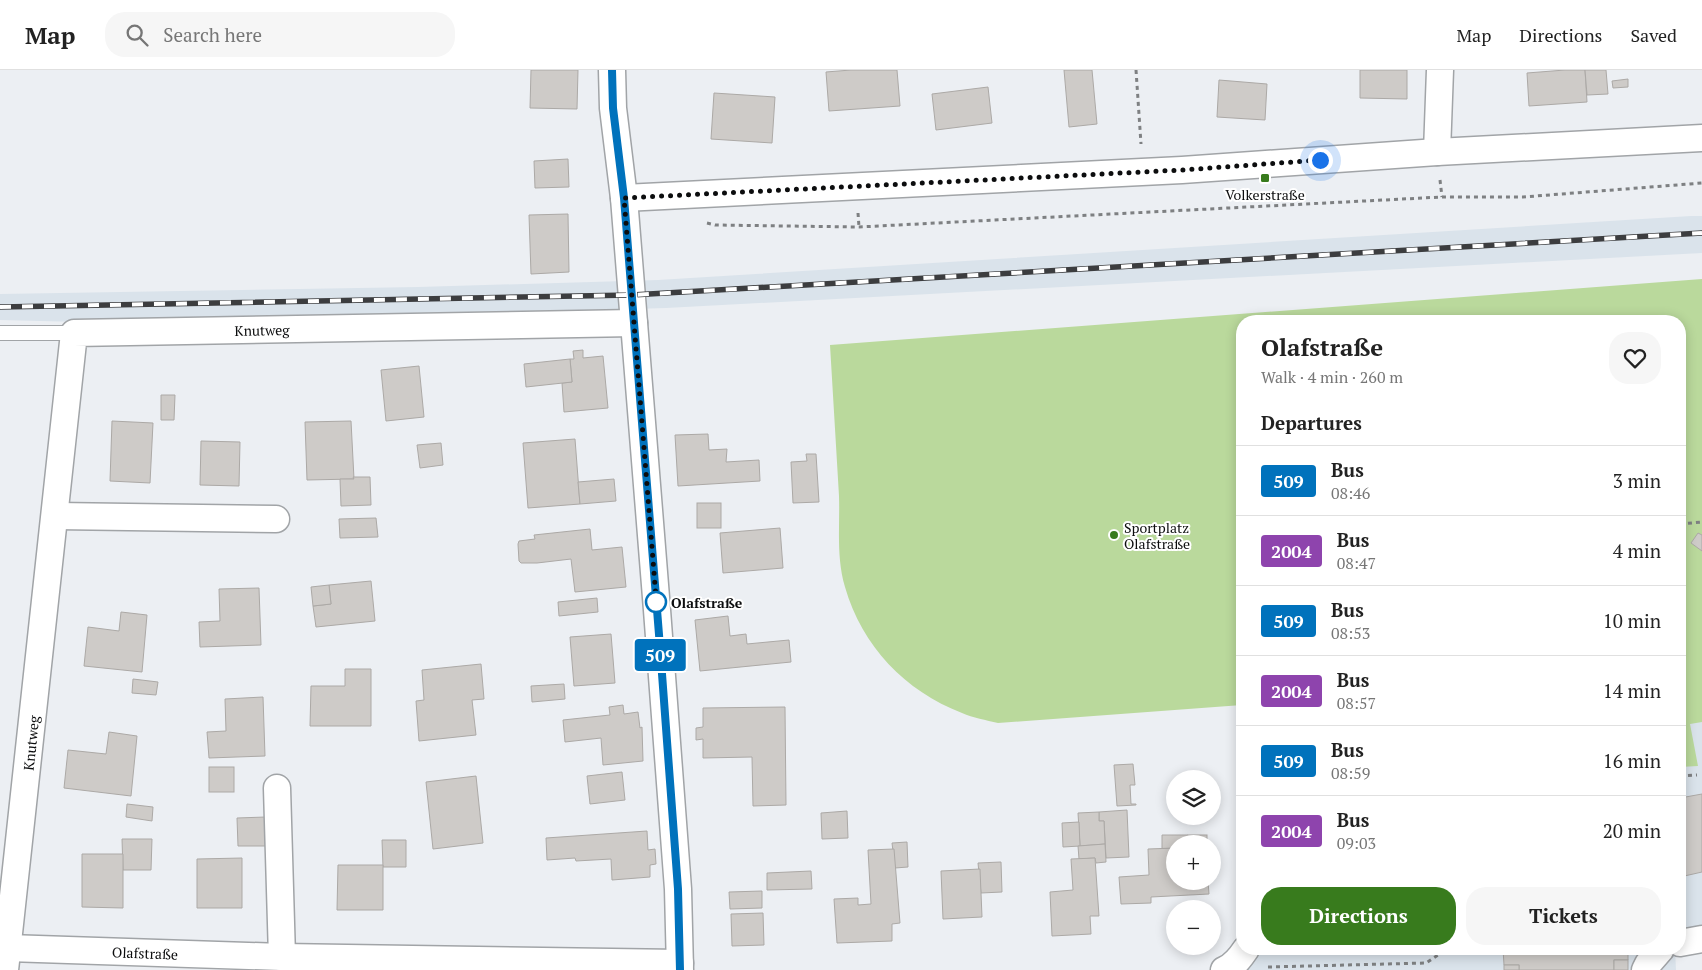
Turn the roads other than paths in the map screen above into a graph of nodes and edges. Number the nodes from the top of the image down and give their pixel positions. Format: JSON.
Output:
{"nodes":[{"id":1,"x":612,"y":70,"type":"edge"},
{"id":2,"x":1440,"y":70,"type":"edge"},
{"id":3,"x":1702,"y":138,"type":"edge"},
{"id":4,"x":1437,"y":152,"type":"junction"},
{"id":5,"x":624,"y":198,"type":"junction"},
{"id":6,"x":634,"y":323,"type":"junction"},
{"id":7,"x":0,"y":333,"type":"edge"},
{"id":8,"x":74,"y":333,"type":"junction"},
{"id":9,"x":56,"y":516,"type":"junction"},
{"id":10,"x":276,"y":519,"type":"dead end"},
{"id":11,"x":277,"y":788,"type":"dead end"},
{"id":12,"x":1702,"y":939,"type":"edge"},
{"id":13,"x":1686,"y":942,"type":"edge"},
{"id":14,"x":1656,"y":955,"type":"edge"},
{"id":15,"x":282,"y":958,"type":"junction"},
{"id":16,"x":7,"y":959,"type":"edge"},
{"id":17,"x":134,"y":961,"type":"edge"},
{"id":18,"x":442,"y":965,"type":"edge"},
{"id":19,"x":680,"y":967,"type":"edge"},
{"id":20,"x":1645,"y":970,"type":"edge"}],
"edges":[{"from":1,"to":5,"type":"street"},
{"from":2,"to":4,"type":"street"},
{"from":3,"to":4,"type":"street"},
{"from":4,"to":5,"type":"street"},
{"from":5,"to":6,"type":"street"},
{"from":6,"to":8,"type":"street","name":"Knutweg"},
{"from":6,"to":19,"type":"street"},
{"from":7,"to":8,"type":"lane"},
{"from":8,"to":9,"type":"street","name":"Knutweg"},
{"from":9,"to":10,"type":"street"},
{"from":9,"to":16,"type":"street","name":"Knutweg"},
{"from":11,"to":15,"type":"street"},
{"from":12,"to":13,"type":"street"},
{"from":14,"to":20,"type":"street"},
{"from":15,"to":17,"type":"street","name":"Olafstraße"},
{"from":15,"to":18,"type":"street","name":"Olafstraße"},
{"from":16,"to":17,"type":"street","name":"Olafstraße"},
{"from":18,"to":19,"type":"street","name":"Olafstraße"}]}
